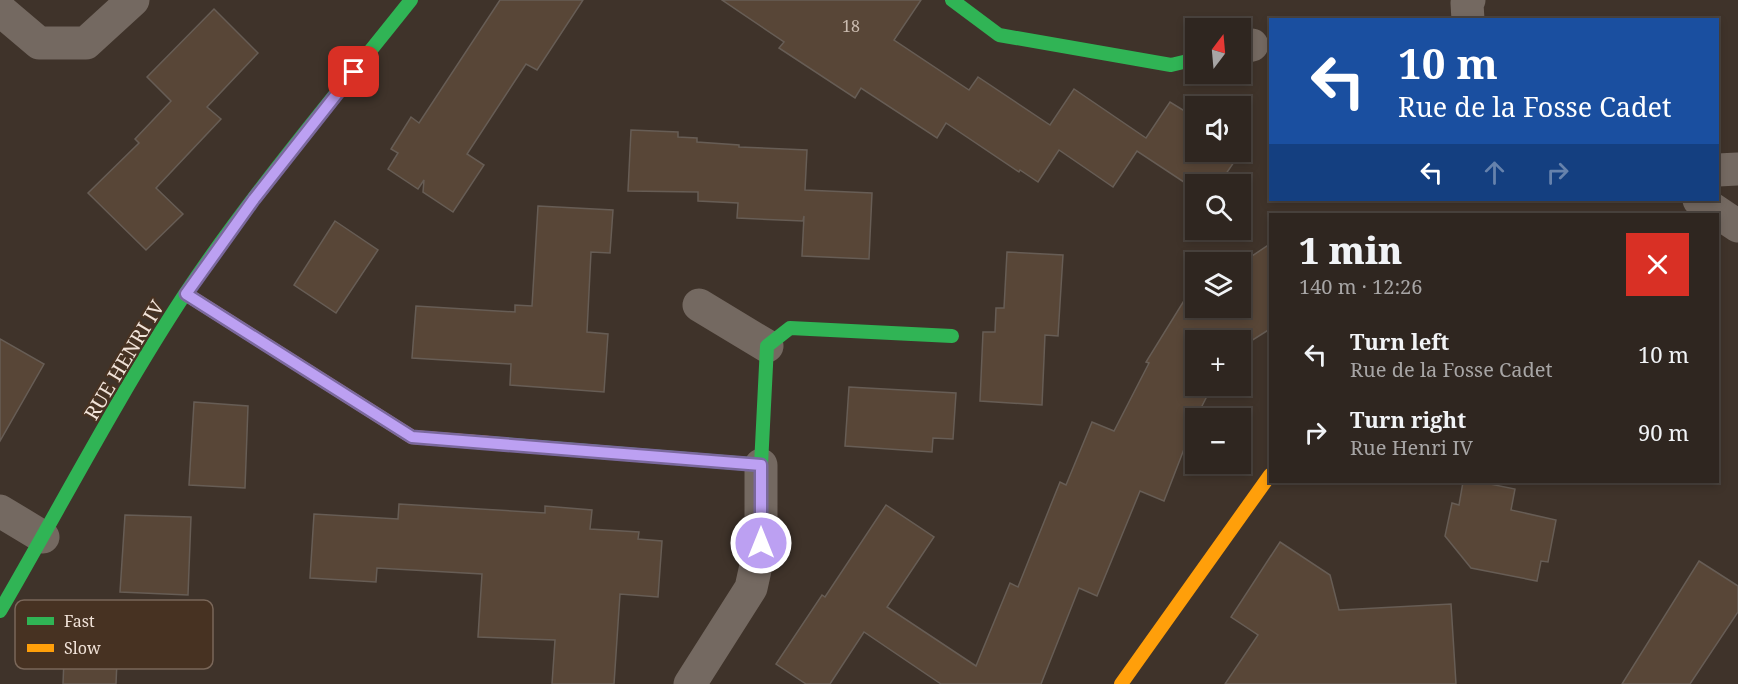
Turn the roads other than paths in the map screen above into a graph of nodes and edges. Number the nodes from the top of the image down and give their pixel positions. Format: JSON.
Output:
{"nodes":[{"id":1,"x":133,"y":0,"type":"edge"},
{"id":2,"x":411,"y":0,"type":"edge"},
{"id":3,"x":952,"y":0,"type":"edge"},
{"id":4,"x":1469,"y":0,"type":"edge"},
{"id":5,"x":0,"y":10,"type":"edge"},
{"id":6,"x":1468,"y":18,"type":"edge"},
{"id":7,"x":1185,"y":62,"type":"edge"},
{"id":8,"x":1738,"y":169,"type":"edge"},
{"id":9,"x":1719,"y":170,"type":"edge"},
{"id":10,"x":1700,"y":201,"type":"edge"},
{"id":11,"x":1718,"y":213,"type":"edge"},
{"id":12,"x":1719,"y":213,"type":"edge"},
{"id":13,"x":1738,"y":226,"type":"edge"},
{"id":14,"x":186,"y":294,"type":"junction"},
{"id":15,"x":699,"y":306,"type":"dead end"},
{"id":16,"x":952,"y":336,"type":"dead end"},
{"id":17,"x":767,"y":346,"type":"junction"},
{"id":18,"x":761,"y":465,"type":"junction"},
{"id":19,"x":1269,"y":476,"type":"edge"},
{"id":20,"x":0,"y":511,"type":"edge"},
{"id":21,"x":43,"y":537,"type":"junction"},
{"id":22,"x":0,"y":611,"type":"edge"},
{"id":23,"x":690,"y":684,"type":"edge"},
{"id":24,"x":1121,"y":684,"type":"edge"}],
"edges":[{"from":1,"to":5,"type":"street"},
{"from":2,"to":14,"type":"street","name":"RUE HENRI IV"},
{"from":3,"to":7,"type":"street"},
{"from":4,"to":6,"type":"street"},
{"from":8,"to":9,"type":"street"},
{"from":10,"to":11,"type":"street"},
{"from":12,"to":13,"type":"street"},
{"from":14,"to":18,"type":"street"},
{"from":14,"to":21,"type":"street","name":"RUE HENRI IV"},
{"from":15,"to":17,"type":"street"},
{"from":16,"to":17,"type":"street"},
{"from":17,"to":18,"type":"street"},
{"from":18,"to":23,"type":"street"},
{"from":19,"to":24,"type":"street"},
{"from":20,"to":21,"type":"street"},
{"from":21,"to":22,"type":"street","name":"RUE HENRI IV"}]}
